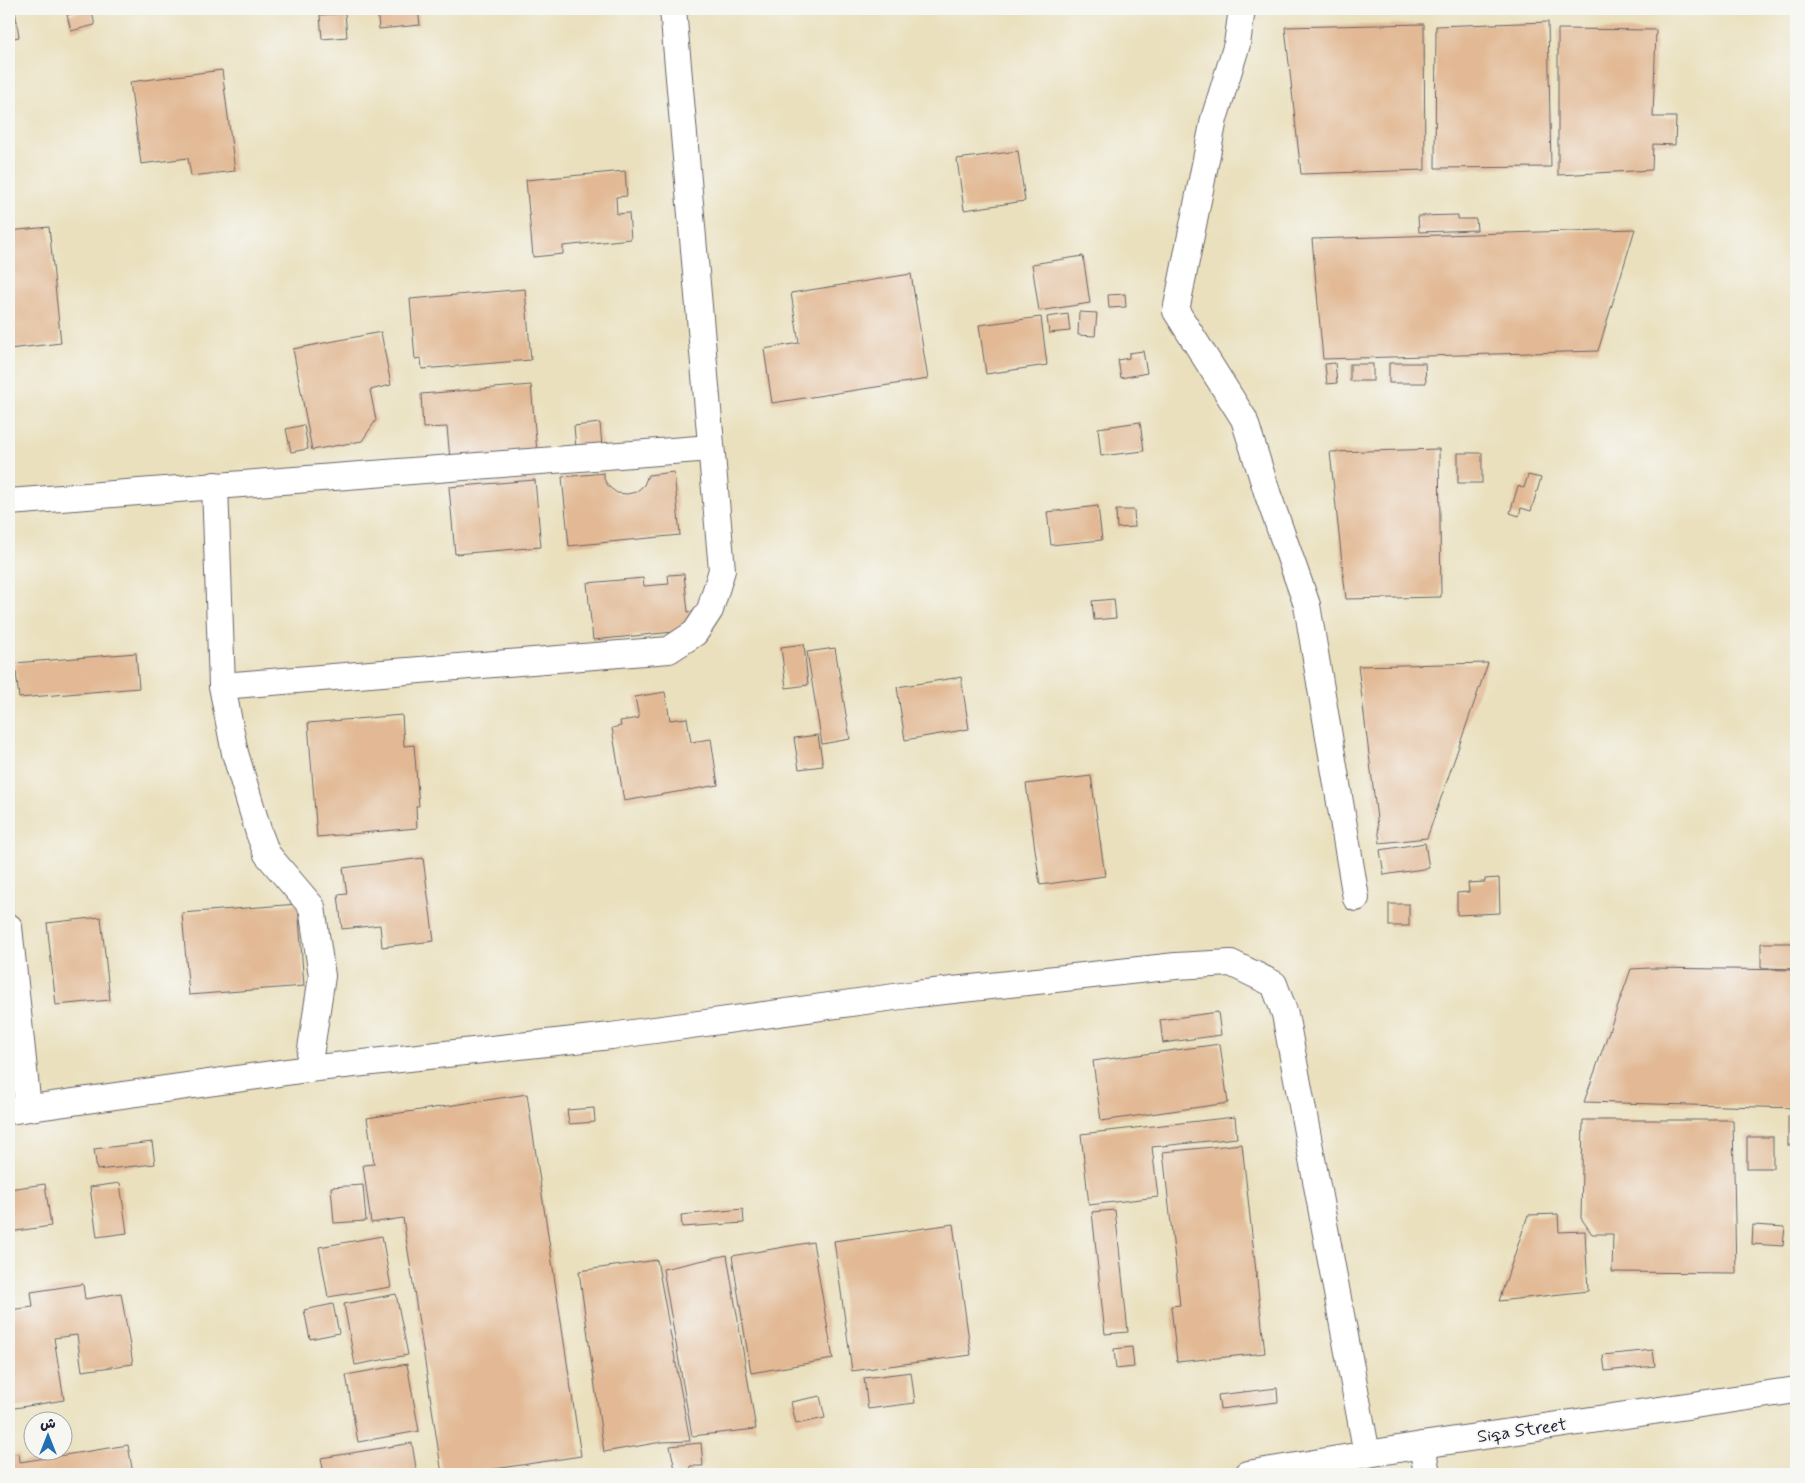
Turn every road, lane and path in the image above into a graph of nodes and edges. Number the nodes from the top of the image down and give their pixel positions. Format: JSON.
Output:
{"nodes":[{"id":1,"x":673,"y":9,"type":"edge"},
{"id":2,"x":1242,"y":9,"type":"edge"},
{"id":3,"x":711,"y":448,"type":"junction"},
{"id":4,"x":215,"y":485,"type":"junction"},
{"id":5,"x":9,"y":502,"type":"edge"},
{"id":6,"x":222,"y":686,"type":"junction"},
{"id":7,"x":1356,"y":898,"type":"dead end"},
{"id":8,"x":9,"y":927,"type":"edge"},
{"id":9,"x":308,"y":1069,"type":"junction"},
{"id":10,"x":18,"y":1110,"type":"edge"},
{"id":11,"x":1796,"y":1390,"type":"edge"},
{"id":12,"x":1422,"y":1445,"type":"junction"},
{"id":13,"x":1367,"y":1454,"type":"junction"},
{"id":14,"x":1248,"y":1474,"type":"edge"},
{"id":15,"x":1427,"y":1474,"type":"edge"}],
"edges":[{"from":1,"to":3,"type":"street"},
{"from":2,"to":7,"type":"street"},
{"from":3,"to":4,"type":"street"},
{"from":3,"to":6,"type":"street"},
{"from":4,"to":5,"type":"street"},
{"from":4,"to":6,"type":"street"},
{"from":6,"to":9,"type":"street"},
{"from":8,"to":10,"type":"street"},
{"from":9,"to":10,"type":"street"},
{"from":9,"to":13,"type":"street"},
{"from":11,"to":12,"type":"street","name":"Siqa Street"},
{"from":12,"to":13,"type":"street","name":"Siqa Street"},
{"from":12,"to":15,"type":"street"},
{"from":13,"to":14,"type":"street","name":"Siqa Street"}]}
